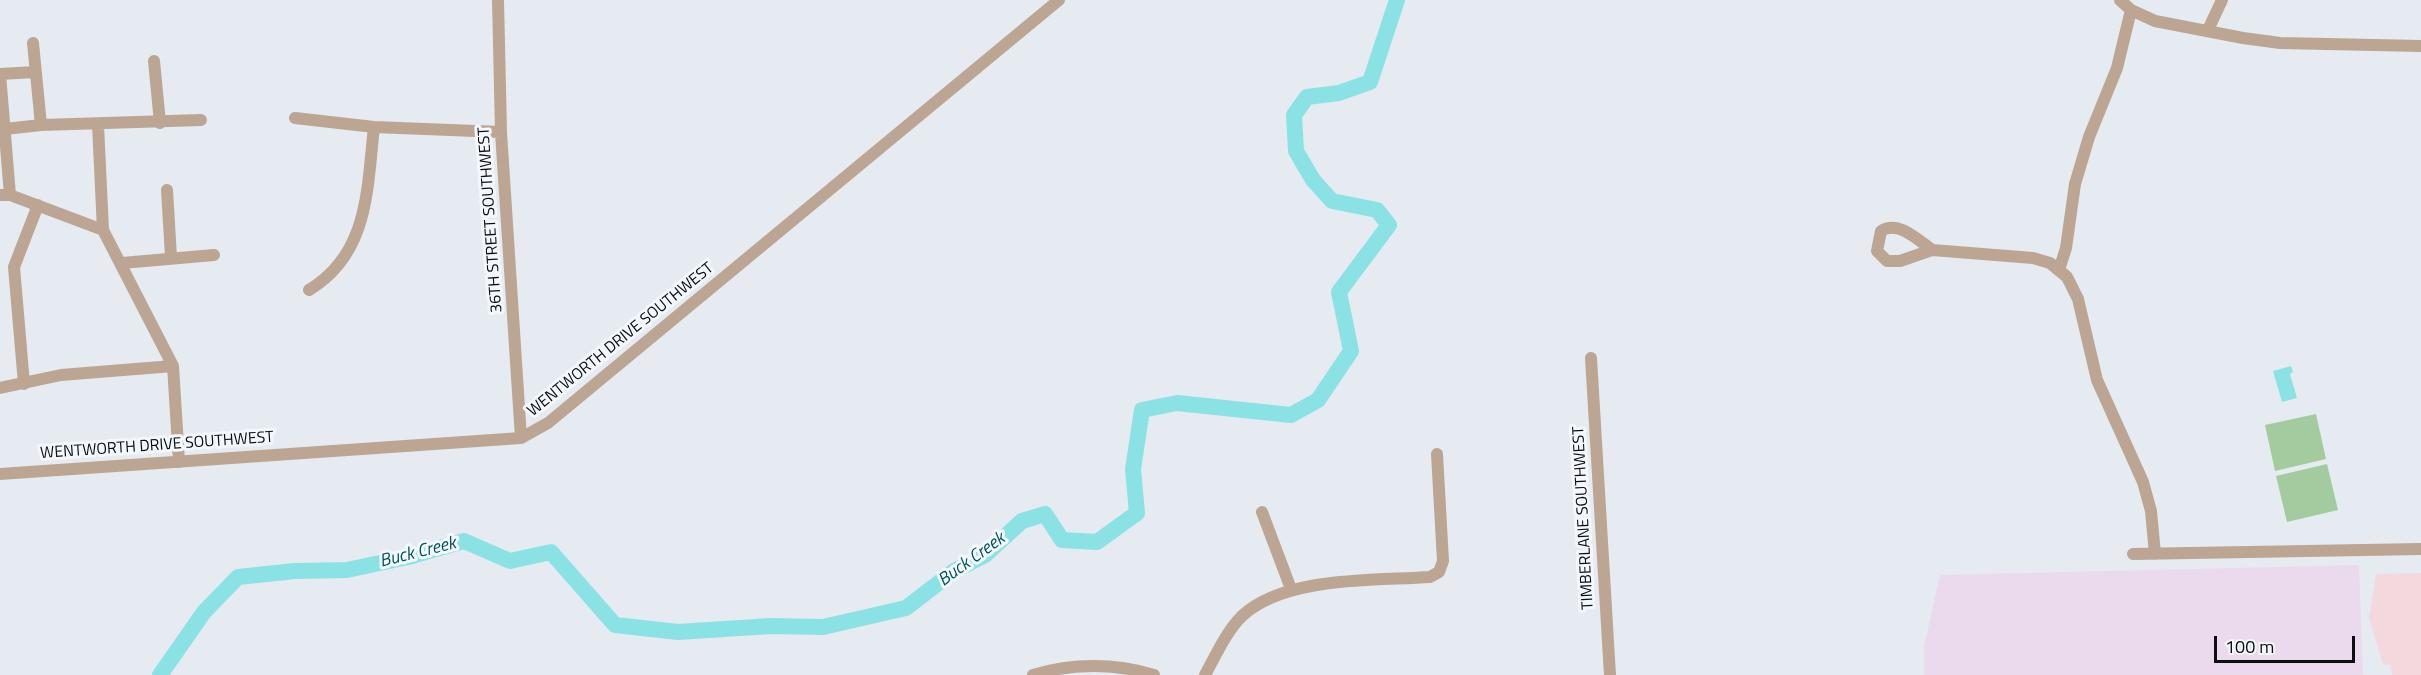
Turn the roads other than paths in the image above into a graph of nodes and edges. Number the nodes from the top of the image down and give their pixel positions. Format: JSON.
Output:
{"nodes":[{"id":1,"x":498,"y":0,"type":"edge"},
{"id":2,"x":1059,"y":0,"type":"edge"},
{"id":3,"x":2120,"y":0,"type":"edge"},
{"id":4,"x":2222,"y":0,"type":"edge"},
{"id":5,"x":2131,"y":10,"type":"junction"},
{"id":6,"x":2208,"y":30,"type":"junction"},
{"id":7,"x":33,"y":43,"type":"dead end"},
{"id":8,"x":2421,"y":46,"type":"edge"},
{"id":9,"x":154,"y":62,"type":"dead end"},
{"id":10,"x":35,"y":72,"type":"junction"},
{"id":11,"x":0,"y":74,"type":"edge"},
{"id":12,"x":295,"y":118,"type":"dead end"},
{"id":13,"x":201,"y":120,"type":"dead end"},
{"id":14,"x":160,"y":123,"type":"junction"},
{"id":15,"x":41,"y":125,"type":"junction"},
{"id":16,"x":98,"y":125,"type":"junction"},
{"id":17,"x":374,"y":127,"type":"junction"},
{"id":18,"x":5,"y":129,"type":"junction"},
{"id":19,"x":501,"y":132,"type":"junction"},
{"id":20,"x":167,"y":190,"type":"dead end"},
{"id":21,"x":5,"y":195,"type":"edge"},
{"id":22,"x":38,"y":205,"type":"junction"},
{"id":23,"x":103,"y":230,"type":"junction"},
{"id":24,"x":1932,"y":250,"type":"dead end"},
{"id":25,"x":214,"y":255,"type":"dead end"},
{"id":26,"x":171,"y":257,"type":"junction"},
{"id":27,"x":122,"y":264,"type":"junction"},
{"id":28,"x":2059,"y":270,"type":"junction"},
{"id":29,"x":309,"y":290,"type":"dead end"},
{"id":30,"x":1591,"y":358,"type":"dead end"},
{"id":31,"x":173,"y":366,"type":"junction"},
{"id":32,"x":24,"y":384,"type":"junction"},
{"id":33,"x":0,"y":388,"type":"edge"},
{"id":34,"x":521,"y":438,"type":"junction"},
{"id":35,"x":1437,"y":454,"type":"dead end"},
{"id":36,"x":179,"y":462,"type":"junction"},
{"id":37,"x":0,"y":474,"type":"edge"},
{"id":38,"x":1262,"y":512,"type":"dead end"},
{"id":39,"x":2421,"y":549,"type":"edge"},
{"id":40,"x":2133,"y":554,"type":"dead end"},
{"id":41,"x":2155,"y":554,"type":"junction"},
{"id":42,"x":1291,"y":589,"type":"junction"},
{"id":43,"x":1033,"y":675,"type":"edge"},
{"id":44,"x":1154,"y":675,"type":"edge"},
{"id":45,"x":1205,"y":675,"type":"edge"},
{"id":46,"x":1610,"y":675,"type":"edge"}],
"edges":[{"from":1,"to":19,"type":"street","name":"36TH STREET SOUTHWEST"},
{"from":2,"to":34,"type":"street","name":"WENTWORTH DRIVE SOUTHWEST"},
{"from":3,"to":5,"type":"street"},
{"from":4,"to":6,"type":"street"},
{"from":5,"to":6,"type":"street"},
{"from":5,"to":28,"type":"street"},
{"from":6,"to":8,"type":"street"},
{"from":7,"to":10,"type":"street"},
{"from":9,"to":14,"type":"street"},
{"from":10,"to":11,"type":"street"},
{"from":10,"to":15,"type":"street"},
{"from":11,"to":18,"type":"street"},
{"from":12,"to":17,"type":"street"},
{"from":13,"to":14,"type":"street"},
{"from":14,"to":16,"type":"street"},
{"from":15,"to":16,"type":"street"},
{"from":15,"to":18,"type":"street"},
{"from":16,"to":23,"type":"street"},
{"from":17,"to":19,"type":"street"},
{"from":17,"to":29,"type":"street"},
{"from":18,"to":21,"type":"street"},
{"from":19,"to":34,"type":"street","name":"36TH STREET SOUTHWEST"},
{"from":20,"to":26,"type":"street"},
{"from":21,"to":22,"type":"street"},
{"from":22,"to":23,"type":"street"},
{"from":22,"to":32,"type":"street"},
{"from":23,"to":27,"type":"street"},
{"from":24,"to":28,"type":"street"},
{"from":25,"to":26,"type":"street"},
{"from":26,"to":27,"type":"street"},
{"from":27,"to":31,"type":"street"},
{"from":28,"to":41,"type":"street"},
{"from":30,"to":46,"type":"street","name":"TIMBERLANE SOUTHWEST"},
{"from":31,"to":32,"type":"street"},
{"from":31,"to":36,"type":"street"},
{"from":32,"to":33,"type":"street"},
{"from":34,"to":36,"type":"street","name":"WENTWORTH DRIVE SOUTHWEST"},
{"from":35,"to":42,"type":"street"},
{"from":36,"to":37,"type":"street","name":"WENTWORTH DRIVE SOUTHWEST"},
{"from":38,"to":42,"type":"street"},
{"from":39,"to":41,"type":"street"},
{"from":40,"to":41,"type":"street"},
{"from":42,"to":45,"type":"street"},
{"from":43,"to":44,"type":"street"}]}
